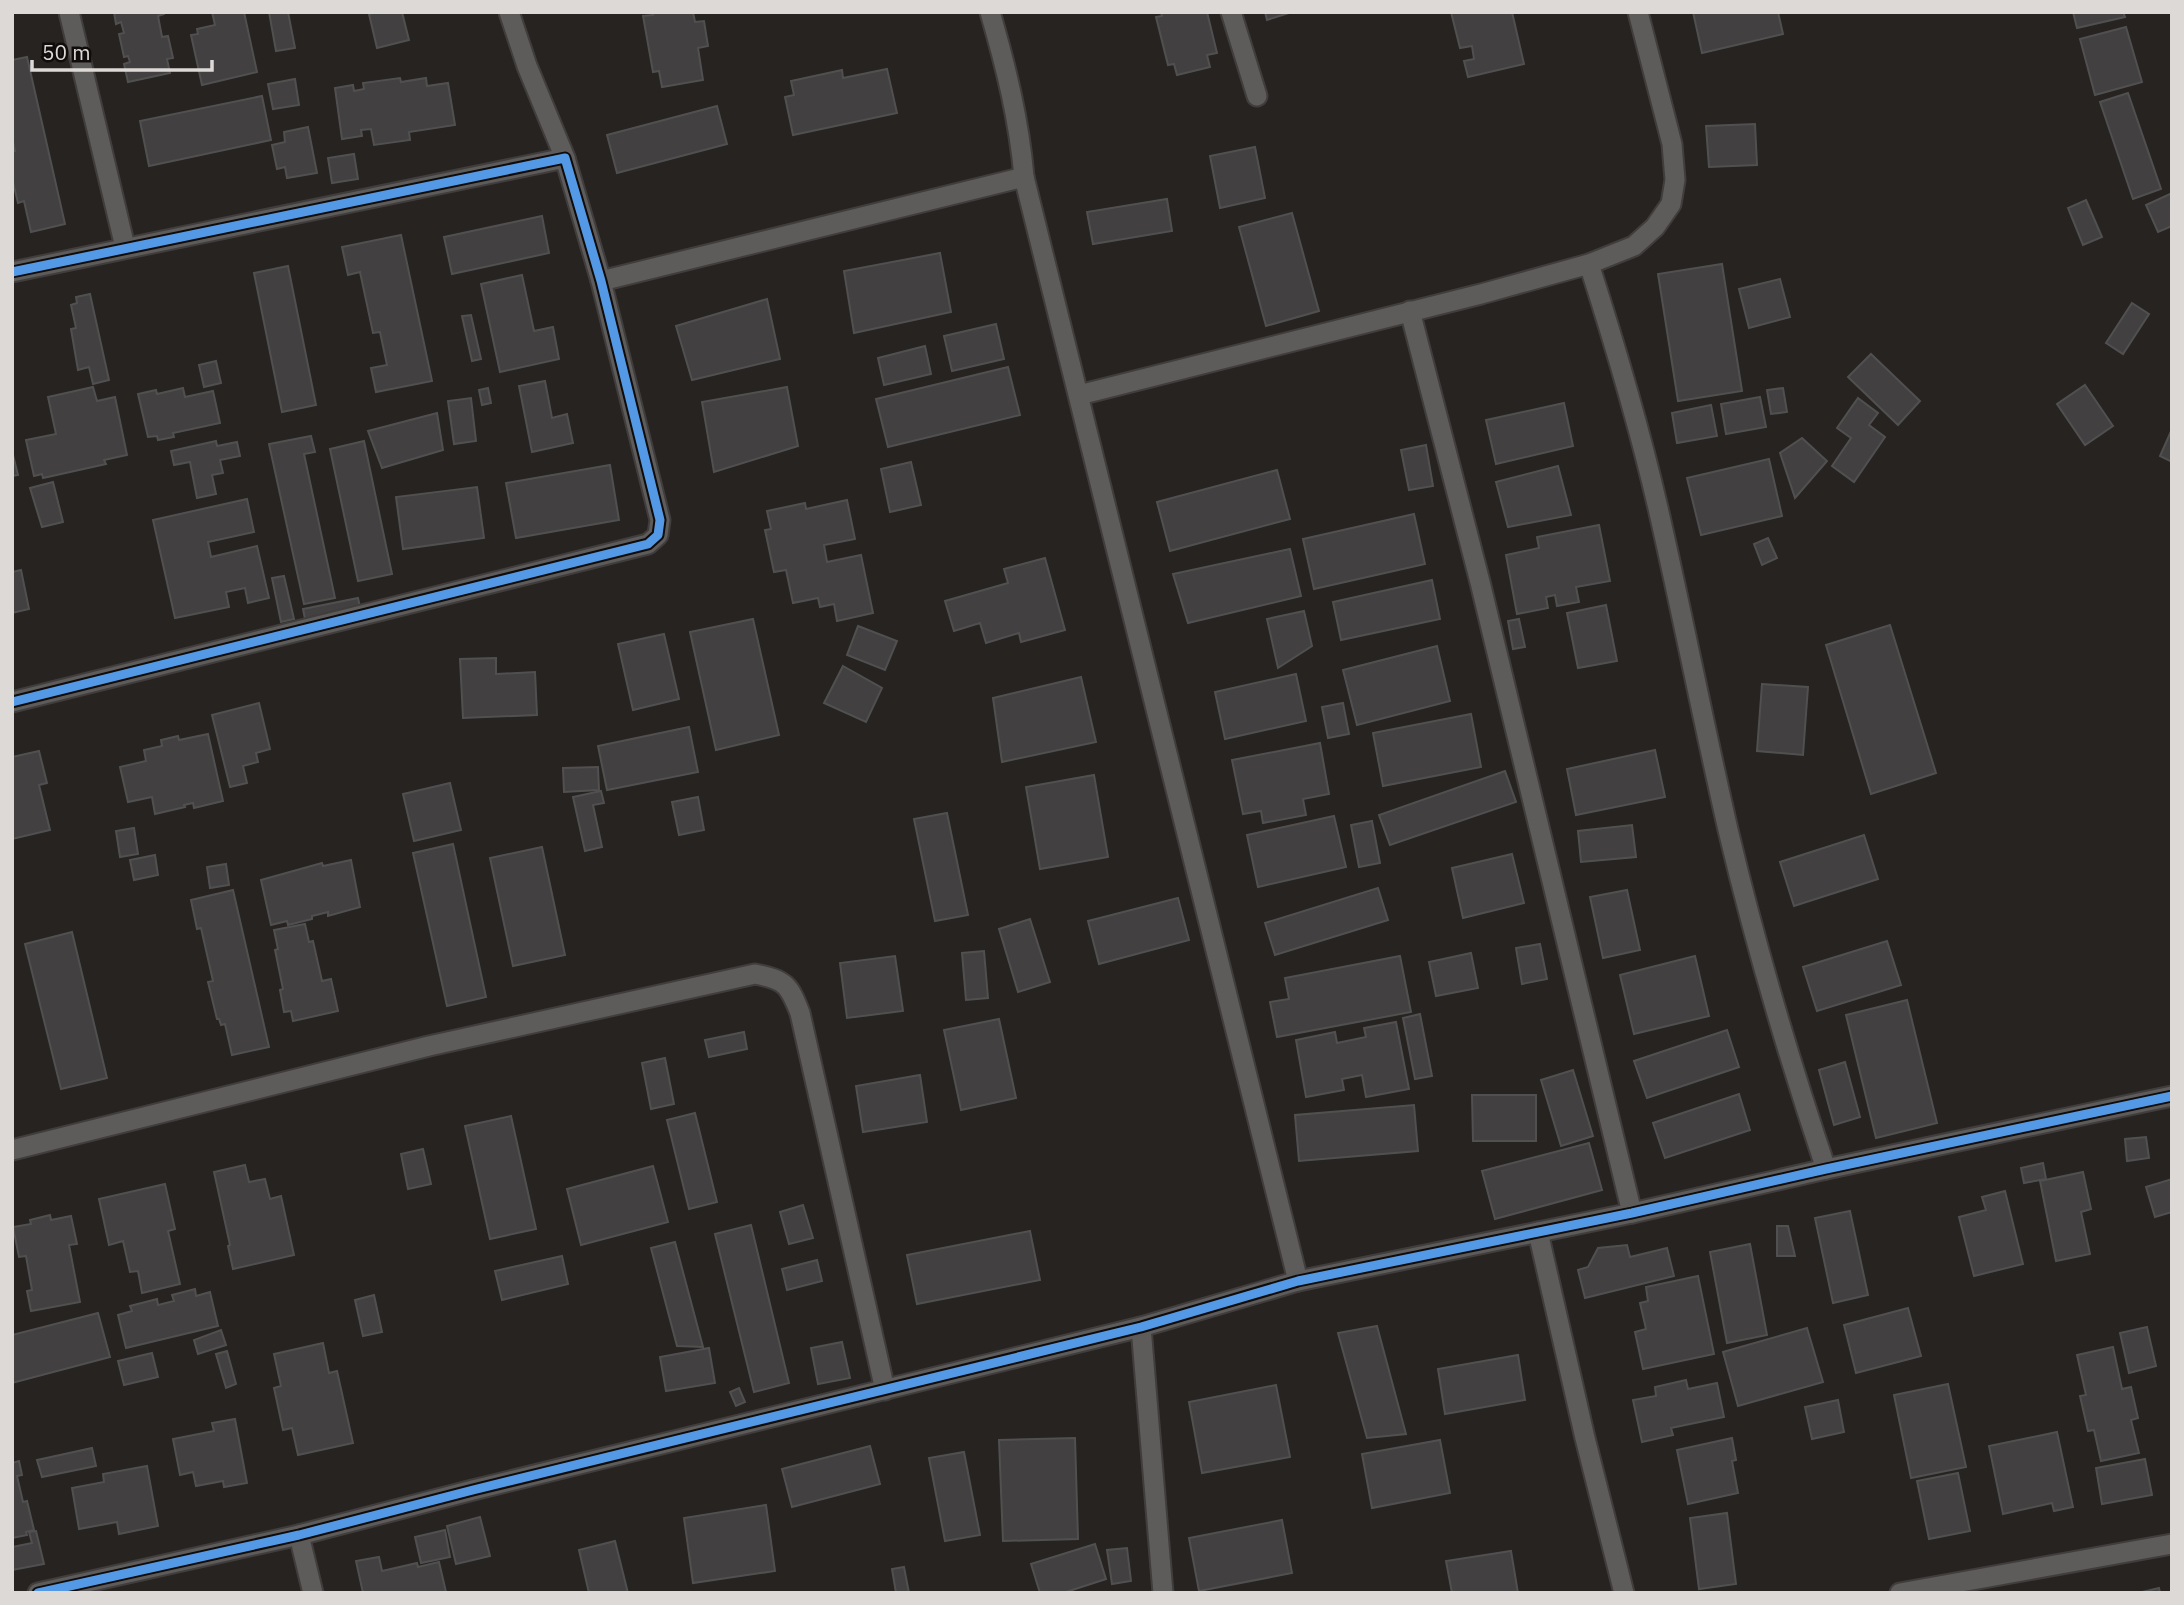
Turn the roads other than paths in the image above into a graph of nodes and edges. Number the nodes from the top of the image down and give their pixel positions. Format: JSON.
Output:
{"nodes":[{"id":1,"x":69,"y":12,"type":"edge"},
{"id":2,"x":509,"y":12,"type":"edge"},
{"id":3,"x":990,"y":12,"type":"edge"},
{"id":4,"x":1231,"y":12,"type":"edge"},
{"id":5,"x":1638,"y":12,"type":"edge"},
{"id":6,"x":1257,"y":96,"type":"dead end"},
{"id":7,"x":565,"y":158,"type":"junction"},
{"id":8,"x":1024,"y":177,"type":"junction"},
{"id":9,"x":125,"y":247,"type":"junction"},
{"id":10,"x":1590,"y":264,"type":"junction"},
{"id":11,"x":12,"y":272,"type":"edge"},
{"id":12,"x":601,"y":281,"type":"junction"},
{"id":13,"x":1410,"y":311,"type":"junction"},
{"id":14,"x":1079,"y":395,"type":"junction"},
{"id":15,"x":12,"y":702,"type":"edge"},
{"id":16,"x":2172,"y":1096,"type":"edge"},
{"id":17,"x":12,"y":1150,"type":"edge"},
{"id":18,"x":1826,"y":1169,"type":"junction"},
{"id":19,"x":1632,"y":1213,"type":"junction"},
{"id":20,"x":1538,"y":1232,"type":"junction"},
{"id":21,"x":1298,"y":1281,"type":"junction"},
{"id":22,"x":1141,"y":1327,"type":"junction"},
{"id":23,"x":885,"y":1390,"type":"junction"},
{"id":24,"x":299,"y":1535,"type":"junction"},
{"id":25,"x":2172,"y":1544,"type":"edge"},
{"id":26,"x":38,"y":1593,"type":"edge"},
{"id":27,"x":313,"y":1593,"type":"edge"},
{"id":28,"x":1163,"y":1593,"type":"edge"},
{"id":29,"x":1623,"y":1593,"type":"edge"},
{"id":30,"x":1900,"y":1593,"type":"edge"}],
"edges":[{"from":1,"to":9,"type":"street"},
{"from":2,"to":7,"type":"street"},
{"from":3,"to":8,"type":"street"},
{"from":4,"to":6,"type":"street"},
{"from":5,"to":10,"type":"street"},
{"from":7,"to":9,"type":"street"},
{"from":7,"to":12,"type":"street"},
{"from":8,"to":12,"type":"street"},
{"from":8,"to":14,"type":"street"},
{"from":9,"to":11,"type":"street"},
{"from":10,"to":13,"type":"street"},
{"from":10,"to":18,"type":"street"},
{"from":12,"to":15,"type":"street"},
{"from":13,"to":14,"type":"street"},
{"from":13,"to":19,"type":"street"},
{"from":14,"to":21,"type":"street"},
{"from":16,"to":18,"type":"street"},
{"from":17,"to":23,"type":"street"},
{"from":18,"to":19,"type":"street"},
{"from":19,"to":20,"type":"street"},
{"from":20,"to":21,"type":"street"},
{"from":20,"to":29,"type":"street"},
{"from":21,"to":22,"type":"street"},
{"from":22,"to":23,"type":"street"},
{"from":22,"to":28,"type":"street"},
{"from":23,"to":24,"type":"street"},
{"from":24,"to":26,"type":"street"},
{"from":24,"to":27,"type":"street"},
{"from":25,"to":30,"type":"street"}]}
